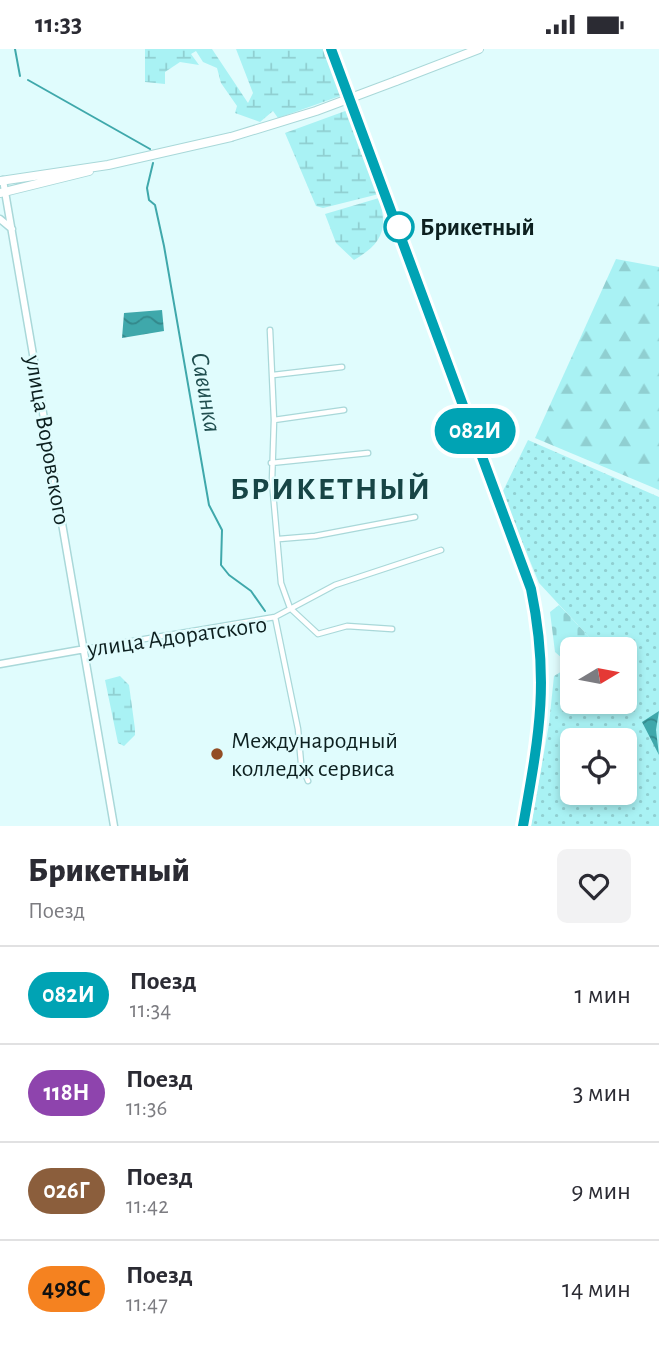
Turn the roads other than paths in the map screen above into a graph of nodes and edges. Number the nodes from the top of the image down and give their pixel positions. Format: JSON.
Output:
{"nodes":[{"id":1,"x":479,"y":49,"type":"edge"},
{"id":2,"x":108,"y":165,"type":"junction"},
{"id":3,"x":2,"y":180,"type":"edge"},
{"id":4,"x":3,"y":193,"type":"edge"},
{"id":5,"x":9,"y":211,"type":"junction"},
{"id":6,"x":0,"y":219,"type":"edge"},
{"id":7,"x":13,"y":230,"type":"junction"},
{"id":8,"x":270,"y":330,"type":"dead end"},
{"id":9,"x":342,"y":367,"type":"dead end"},
{"id":10,"x":273,"y":375,"type":"junction"},
{"id":11,"x":344,"y":410,"type":"dead end"},
{"id":12,"x":274,"y":419,"type":"junction"},
{"id":13,"x":368,"y":453,"type":"dead end"},
{"id":14,"x":271,"y":463,"type":"junction"},
{"id":15,"x":415,"y":517,"type":"dead end"},
{"id":16,"x":279,"y":539,"type":"junction"},
{"id":17,"x":441,"y":550,"type":"dead end"},
{"id":18,"x":289,"y":608,"type":"junction"},
{"id":19,"x":275,"y":617,"type":"junction"},
{"id":20,"x":392,"y":629,"type":"dead end"},
{"id":21,"x":85,"y":649,"type":"junction"},
{"id":22,"x":0,"y":664,"type":"edge"},
{"id":23,"x":308,"y":781,"type":"dead end"},
{"id":24,"x":114,"y":826,"type":"edge"}],
"edges":[{"from":1,"to":2,"type":"main road","bridge":true},
{"from":2,"to":3,"type":"main road"},
{"from":2,"to":4,"type":"main road"},
{"from":3,"to":4,"type":"street","name":"улица Воровского"},
{"from":4,"to":5,"type":"street","name":"улица Воровского"},
{"from":5,"to":6,"type":"street"},
{"from":5,"to":7,"type":"street","name":"улица Воровского"},
{"from":6,"to":7,"type":"street"},
{"from":7,"to":21,"type":"street","name":"улица Воровского"},
{"from":8,"to":10,"type":"street"},
{"from":9,"to":10,"type":"street"},
{"from":10,"to":12,"type":"street"},
{"from":11,"to":12,"type":"street"},
{"from":12,"to":14,"type":"street"},
{"from":13,"to":14,"type":"street"},
{"from":14,"to":16,"type":"street"},
{"from":15,"to":16,"type":"street"},
{"from":16,"to":18,"type":"street"},
{"from":17,"to":18,"type":"street"},
{"from":18,"to":19,"type":"street"},
{"from":18,"to":20,"type":"street"},
{"from":19,"to":21,"type":"street","name":"улица Адоратского"},
{"from":19,"to":23,"type":"street","name":"улица Адоратского"},
{"from":21,"to":22,"type":"street","name":"улица Адоратского"},
{"from":21,"to":24,"type":"street","name":"улица Воровского"}]}
